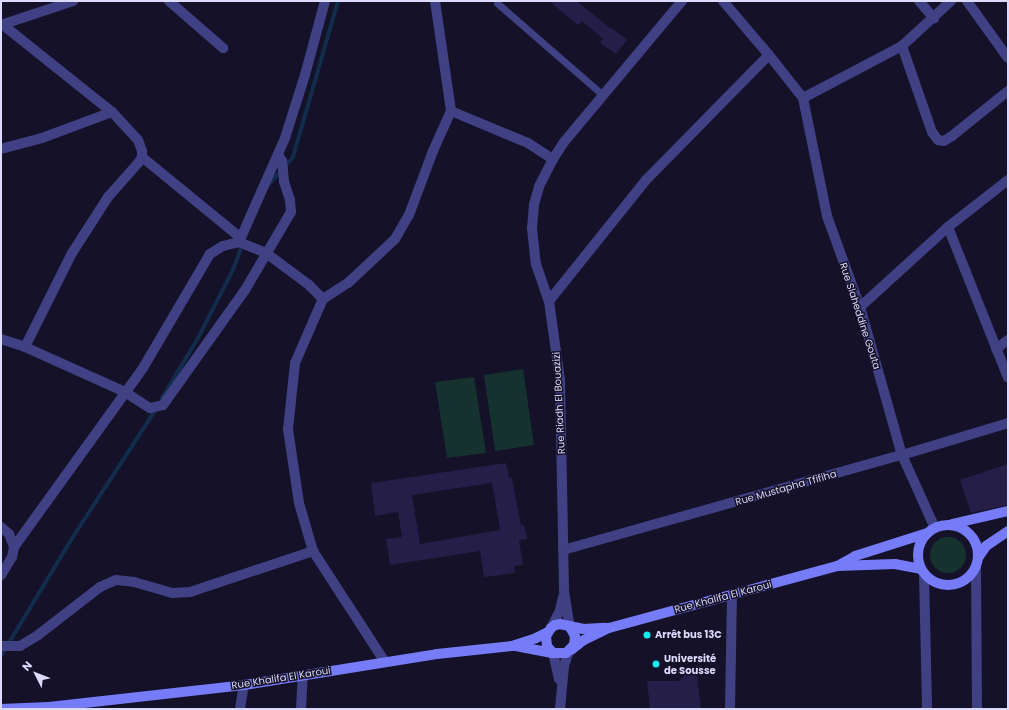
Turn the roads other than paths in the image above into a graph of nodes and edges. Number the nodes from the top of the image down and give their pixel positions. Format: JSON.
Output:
{"nodes":[{"id":1,"x":73,"y":1,"type":"edge"},
{"id":2,"x":169,"y":1,"type":"edge"},
{"id":3,"x":325,"y":1,"type":"edge"},
{"id":4,"x":435,"y":1,"type":"edge"},
{"id":5,"x":682,"y":1,"type":"edge"},
{"id":6,"x":724,"y":1,"type":"edge"},
{"id":7,"x":919,"y":1,"type":"edge"},
{"id":8,"x":951,"y":1,"type":"edge"},
{"id":9,"x":967,"y":1,"type":"edge"},
{"id":10,"x":497,"y":3,"type":"dead end"},
{"id":11,"x":934,"y":18,"type":"junction"},
{"id":12,"x":2,"y":25,"type":"edge"},
{"id":13,"x":902,"y":46,"type":"junction"},
{"id":14,"x":223,"y":48,"type":"dead end"},
{"id":15,"x":769,"y":55,"type":"junction"},
{"id":16,"x":1008,"y":58,"type":"edge"},
{"id":17,"x":1008,"y":91,"type":"edge"},
{"id":18,"x":603,"y":95,"type":"junction"},
{"id":19,"x":803,"y":98,"type":"junction"},
{"id":20,"x":451,"y":111,"type":"junction"},
{"id":21,"x":112,"y":112,"type":"junction"},
{"id":22,"x":1,"y":149,"type":"edge"},
{"id":23,"x":142,"y":156,"type":"junction"},
{"id":24,"x":279,"y":156,"type":"junction"},
{"id":25,"x":553,"y":159,"type":"junction"},
{"id":26,"x":1008,"y":180,"type":"edge"},
{"id":27,"x":948,"y":227,"type":"junction"},
{"id":28,"x":240,"y":240,"type":"junction"},
{"id":29,"x":266,"y":253,"type":"junction"},
{"id":30,"x":323,"y":299,"type":"junction"},
{"id":31,"x":549,"y":300,"type":"junction"},
{"id":32,"x":860,"y":307,"type":"junction"},
{"id":33,"x":1,"y":339,"type":"edge"},
{"id":34,"x":1008,"y":340,"type":"edge"},
{"id":35,"x":25,"y":347,"type":"junction"},
{"id":36,"x":996,"y":349,"type":"junction"},
{"id":37,"x":1008,"y":378,"type":"edge"},
{"id":38,"x":125,"y":392,"type":"junction"},
{"id":39,"x":1008,"y":423,"type":"edge"},
{"id":40,"x":902,"y":455,"type":"junction"},
{"id":41,"x":1008,"y":511,"type":"edge"},
{"id":42,"x":948,"y":525,"type":"junction"},
{"id":43,"x":1,"y":528,"type":"edge"},
{"id":44,"x":931,"y":530,"type":"junction"},
{"id":45,"x":1008,"y":531,"type":"edge"},
{"id":46,"x":14,"y":547,"type":"junction"},
{"id":47,"x":563,"y":550,"type":"junction"},
{"id":48,"x":313,"y":551,"type":"junction"},
{"id":49,"x":977,"y":562,"type":"junction"},
{"id":50,"x":837,"y":566,"type":"junction"},
{"id":51,"x":923,"y":572,"type":"junction"},
{"id":52,"x":1,"y":575,"type":"edge"},
{"id":53,"x":564,"y":591,"type":"junction"},
{"id":54,"x":732,"y":595,"type":"junction"},
{"id":55,"x":570,"y":627,"type":"junction"},
{"id":56,"x":609,"y":628,"type":"junction"},
{"id":57,"x":549,"y":630,"type":"junction"},
{"id":58,"x":1,"y":646,"type":"edge"},
{"id":59,"x":512,"y":646,"type":"junction"},
{"id":60,"x":570,"y":650,"type":"junction"},
{"id":61,"x":553,"y":653,"type":"junction"},
{"id":62,"x":385,"y":662,"type":"junction"},
{"id":63,"x":303,"y":675,"type":"junction"},
{"id":64,"x":244,"y":685,"type":"junction"},
{"id":65,"x":561,"y":689,"type":"junction"},
{"id":66,"x":47,"y":708,"type":"edge"},
{"id":67,"x":1,"y":709,"type":"edge"},
{"id":68,"x":240,"y":709,"type":"edge"},
{"id":69,"x":301,"y":709,"type":"edge"},
{"id":70,"x":560,"y":709,"type":"edge"},
{"id":71,"x":730,"y":709,"type":"edge"},
{"id":72,"x":927,"y":709,"type":"edge"},
{"id":73,"x":977,"y":709,"type":"edge"}],
"edges":[{"from":1,"to":12,"type":"street"},
{"from":2,"to":14,"type":"street"},
{"from":3,"to":24,"type":"street"},
{"from":4,"to":20,"type":"street"},
{"from":5,"to":18,"type":"street","name":"Rue Riadh El Bouazizi"},
{"from":6,"to":15,"type":"street"},
{"from":7,"to":11,"type":"street"},
{"from":8,"to":11,"type":"street"},
{"from":9,"to":16,"type":"street"},
{"from":10,"to":18,"type":"lane"},
{"from":11,"to":13,"type":"street"},
{"from":12,"to":21,"type":"street"},
{"from":13,"to":17,"type":"street"},
{"from":13,"to":19,"type":"street"},
{"from":15,"to":19,"type":"street"},
{"from":15,"to":31,"type":"street"},
{"from":18,"to":25,"type":"street","name":"Rue Riadh El Bouazizi"},
{"from":19,"to":32,"type":"street","name":"Rue Slaheddine Gouta"},
{"from":20,"to":25,"type":"street"},
{"from":20,"to":30,"type":"street"},
{"from":21,"to":22,"type":"street"},
{"from":21,"to":23,"type":"street"},
{"from":23,"to":28,"type":"street"},
{"from":23,"to":35,"type":"street"},
{"from":24,"to":28,"type":"street"},
{"from":24,"to":29,"type":"street"},
{"from":25,"to":31,"type":"street","name":"Rue Riadh El Bouazizi"},
{"from":26,"to":27,"type":"street"},
{"from":27,"to":32,"type":"street"},
{"from":27,"to":36,"type":"street"},
{"from":28,"to":29,"type":"street"},
{"from":28,"to":38,"type":"street"},
{"from":29,"to":30,"type":"street"},
{"from":29,"to":38,"type":"street"},
{"from":30,"to":48,"type":"street"},
{"from":31,"to":47,"type":"street","name":"Rue Riadh El Bouazizi"},
{"from":32,"to":40,"type":"street","name":"Rue Slaheddine Gouta"},
{"from":33,"to":35,"type":"street"},
{"from":34,"to":36,"type":"street"},
{"from":35,"to":38,"type":"street"},
{"from":36,"to":37,"type":"street"},
{"from":38,"to":46,"type":"street"},
{"from":39,"to":40,"type":"street","name":"Rue Mustapha Tfifiha"},
{"from":40,"to":44,"type":"street","name":"Rue Slaheddine Gouta"},
{"from":40,"to":47,"type":"street","name":"Rue Mustapha Tfifiha"},
{"from":41,"to":42,"type":"main road"},
{"from":42,"to":44,"type":"main road"},
{"from":42,"to":49,"type":"main road"},
{"from":43,"to":46,"type":"street"},
{"from":44,"to":50,"type":"main road","name":"Rue Khalifa El Karoui"},
{"from":44,"to":51,"type":"main road"},
{"from":45,"to":49,"type":"main road"},
{"from":46,"to":52,"type":"street"},
{"from":47,"to":53,"type":"street","name":"Rue Riadh El Bouazizi"},
{"from":48,"to":58,"type":"street"},
{"from":48,"to":62,"type":"street"},
{"from":49,"to":51,"type":"main road"},
{"from":49,"to":73,"type":"street"},
{"from":50,"to":51,"type":"main road","name":"Rue Khalifa El Karoui"},
{"from":50,"to":54,"type":"main road","name":"Rue Khalifa El Karoui"},
{"from":51,"to":72,"type":"street"},
{"from":53,"to":55,"type":"street","name":"Rue Riadh El Bouazizi"},
{"from":53,"to":57,"type":"street","name":"Rue Riadh El Bouazizi"},
{"from":54,"to":56,"type":"main road","name":"Rue Khalifa El Karoui"},
{"from":54,"to":71,"type":"street"},
{"from":55,"to":56,"type":"main road","name":"Rue Khalifa El Karoui"},
{"from":55,"to":57,"type":"main road"},
{"from":55,"to":60,"type":"main road"},
{"from":56,"to":60,"type":"main road","name":"Rue Khalifa El Karoui"},
{"from":57,"to":59,"type":"main road","name":"Rue Khalifa El Karoui"},
{"from":57,"to":61,"type":"main road"},
{"from":59,"to":61,"type":"main road","name":"Rue Khalifa El Karoui"},
{"from":59,"to":62,"type":"main road","name":"Rue Khalifa El Karoui"},
{"from":60,"to":61,"type":"main road"},
{"from":60,"to":65,"type":"street"},
{"from":61,"to":65,"type":"street"},
{"from":62,"to":63,"type":"main road","name":"Rue Khalifa El Karoui"},
{"from":63,"to":64,"type":"main road","name":"Rue Khalifa El Karoui"},
{"from":63,"to":69,"type":"street"},
{"from":64,"to":66,"type":"main road","name":"Rue Khalifa El Karoui"},
{"from":64,"to":68,"type":"street"},
{"from":65,"to":70,"type":"street"},
{"from":66,"to":67,"type":"main road","name":"Rue Khalifa El Karoui"}]}
